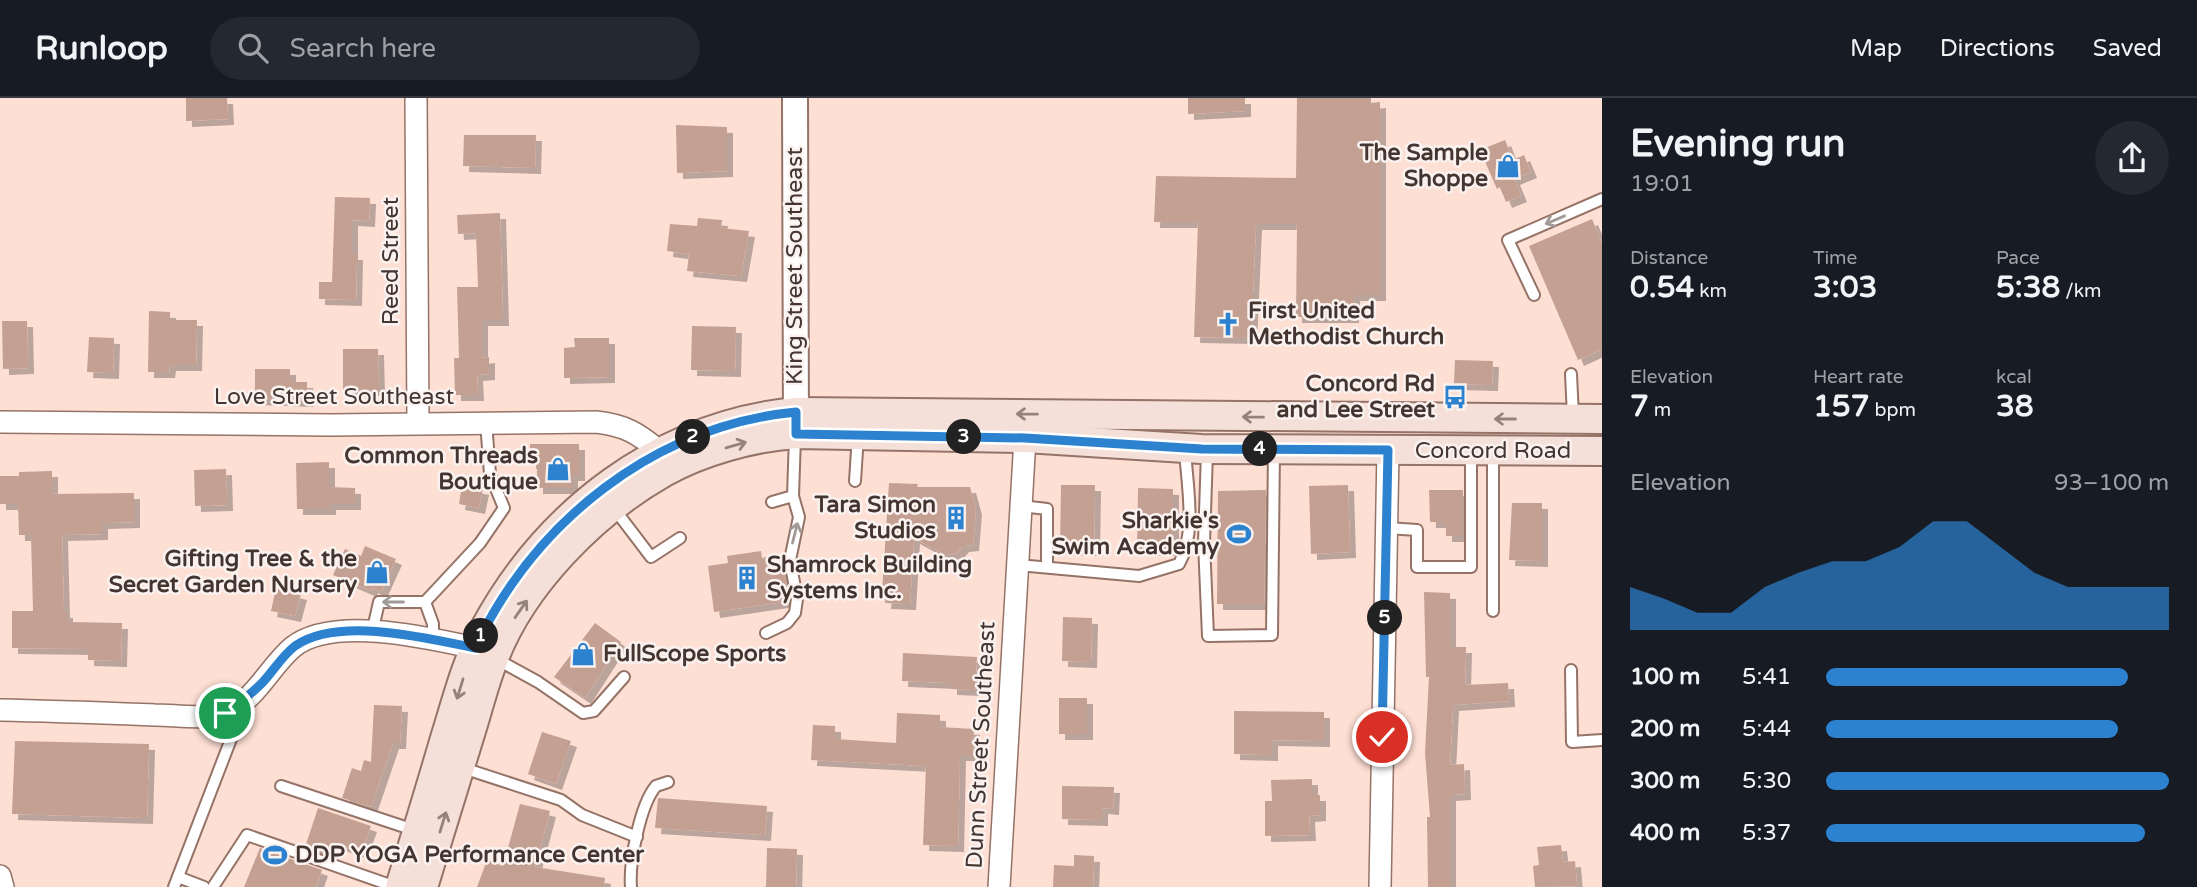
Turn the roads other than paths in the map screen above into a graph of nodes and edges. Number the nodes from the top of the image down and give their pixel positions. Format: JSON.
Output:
{"nodes":[{"id":1,"x":416,"y":98,"type":"edge"},
{"id":2,"x":795,"y":98,"type":"edge"},
{"id":3,"x":1602,"y":199,"type":"edge"},
{"id":4,"x":1534,"y":295,"type":"dead end"},
{"id":5,"x":1572,"y":374,"type":"dead end"},
{"id":6,"x":1574,"y":419,"type":"junction"},
{"id":7,"x":1602,"y":419,"type":"edge"},
{"id":8,"x":0,"y":422,"type":"edge"},
{"id":9,"x":486,"y":422,"type":"junction"},
{"id":10,"x":418,"y":423,"type":"junction"},
{"id":11,"x":796,"y":423,"type":"junction"},
{"id":12,"x":858,"y":435,"type":"junction"},
{"id":13,"x":1025,"y":438,"type":"junction"},
{"id":14,"x":1196,"y":448,"type":"junction"},
{"id":15,"x":1274,"y":449,"type":"junction"},
{"id":16,"x":1388,"y":450,"type":"junction"},
{"id":17,"x":659,"y":451,"type":"junction"},
{"id":18,"x":1482,"y":451,"type":"junction"},
{"id":19,"x":1602,"y":451,"type":"edge"},
{"id":20,"x":855,"y":481,"type":"dead end"},
{"id":21,"x":793,"y":496,"type":"junction"},
{"id":22,"x":772,"y":502,"type":"dead end"},
{"id":23,"x":1021,"y":506,"type":"junction"},
{"id":24,"x":613,"y":507,"type":"junction"},
{"id":25,"x":1387,"y":528,"type":"junction"},
{"id":26,"x":680,"y":538,"type":"dead end"},
{"id":27,"x":1018,"y":565,"type":"junction"},
{"id":28,"x":1047,"y":566,"type":"junction"},
{"id":29,"x":425,"y":602,"type":"junction"},
{"id":30,"x":1493,"y":611,"type":"dead end"},
{"id":31,"x":372,"y":633,"type":"junction"},
{"id":32,"x":766,"y":633,"type":"dead end"},
{"id":33,"x":433,"y":640,"type":"junction"},
{"id":34,"x":485,"y":653,"type":"junction"},
{"id":35,"x":1571,"y":670,"type":"dead end"},
{"id":36,"x":624,"y":677,"type":"dead end"},
{"id":37,"x":0,"y":710,"type":"edge"},
{"id":38,"x":225,"y":713,"type":"junction"},
{"id":39,"x":1602,"y":740,"type":"edge"},
{"id":40,"x":460,"y":767,"type":"junction"},
{"id":41,"x":668,"y":782,"type":"dead end"},
{"id":42,"x":281,"y":786,"type":"dead end"},
{"id":43,"x":417,"y":831,"type":"junction"},
{"id":44,"x":637,"y":837,"type":"junction"},
{"id":45,"x":0,"y":876,"type":"edge"},
{"id":46,"x":176,"y":882,"type":"edge"},
{"id":47,"x":3,"y":887,"type":"edge"},
{"id":48,"x":204,"y":887,"type":"edge"},
{"id":49,"x":213,"y":887,"type":"edge"},
{"id":50,"x":398,"y":887,"type":"edge"},
{"id":51,"x":423,"y":887,"type":"edge"},
{"id":52,"x":631,"y":887,"type":"edge"},
{"id":53,"x":999,"y":887,"type":"edge"},
{"id":54,"x":1380,"y":887,"type":"edge"}],
"edges":[{"from":1,"to":10,"type":"street","name":"Reed Street"},
{"from":2,"to":11,"type":"street","name":"King Street Southeast"},
{"from":3,"to":4,"type":"lane","one_way":true},
{"from":5,"to":6,"type":"lane"},
{"from":6,"to":7,"type":"main road","name":"Concord Road"},
{"from":6,"to":11,"type":"main road","name":"Concord Road","one_way":true},
{"from":8,"to":10,"type":"street","name":"Love Street Southeast"},
{"from":9,"to":10,"type":"street","name":"Love Street Southeast"},
{"from":9,"to":17,"type":"street","name":"Love Street Southeast"},
{"from":9,"to":29,"type":"lane"},
{"from":11,"to":12,"type":"main road","name":"Concord Road"},
{"from":11,"to":17,"type":"main road"},
{"from":11,"to":21,"type":"lane"},
{"from":24,"to":11,"type":"main road","one_way":true},
{"from":12,"to":13,"type":"main road","name":"Concord Road"},
{"from":12,"to":20,"type":"lane"},
{"from":13,"to":14,"type":"main road","name":"Concord Road"},
{"from":13,"to":23,"type":"street","name":"Dunn Street Southeast"},
{"from":14,"to":15,"type":"main road","name":"Concord Road"},
{"from":14,"to":15,"type":"lane"},
{"from":14,"to":28,"type":"lane"},
{"from":15,"to":16,"type":"main road","name":"Concord Road"},
{"from":16,"to":18,"type":"main road","name":"Concord Road"},
{"from":16,"to":25,"type":"street"},
{"from":17,"to":34,"type":"main road"},
{"from":18,"to":19,"type":"main road","name":"Concord Road"},
{"from":18,"to":25,"type":"lane"},
{"from":18,"to":30,"type":"lane"},
{"from":21,"to":22,"type":"lane"},
{"from":32,"to":21,"type":"lane","one_way":true},
{"from":23,"to":27,"type":"street","name":"Dunn Street Southeast"},
{"from":23,"to":28,"type":"lane"},
{"from":24,"to":26,"type":"lane"},
{"from":34,"to":24,"type":"main road","one_way":true},
{"from":25,"to":54,"type":"street"},
{"from":27,"to":28,"type":"lane"},
{"from":27,"to":53,"type":"street","name":"Dunn Street Southeast"},
{"from":29,"to":31,"type":"lane","one_way":true},
{"from":29,"to":33,"type":"lane"},
{"from":31,"to":33,"type":"street"},
{"from":31,"to":38,"type":"street"},
{"from":33,"to":34,"type":"street"},
{"from":34,"to":36,"type":"lane"},
{"from":34,"to":40,"type":"main road"},
{"from":34,"to":43,"type":"main road","one_way":true},
{"from":35,"to":39,"type":"lane"},
{"from":37,"to":38,"type":"street"},
{"from":38,"to":46,"type":"lane"},
{"from":40,"to":44,"type":"lane"},
{"from":51,"to":40,"type":"main road","one_way":true},
{"from":41,"to":44,"type":"lane"},
{"from":42,"to":43,"type":"lane"},
{"from":43,"to":50,"type":"main road"},
{"from":44,"to":52,"type":"lane"},
{"from":45,"to":47,"type":"street"},
{"from":46,"to":48,"type":"lane"},
{"from":49,"to":50,"type":"lane"}]}
